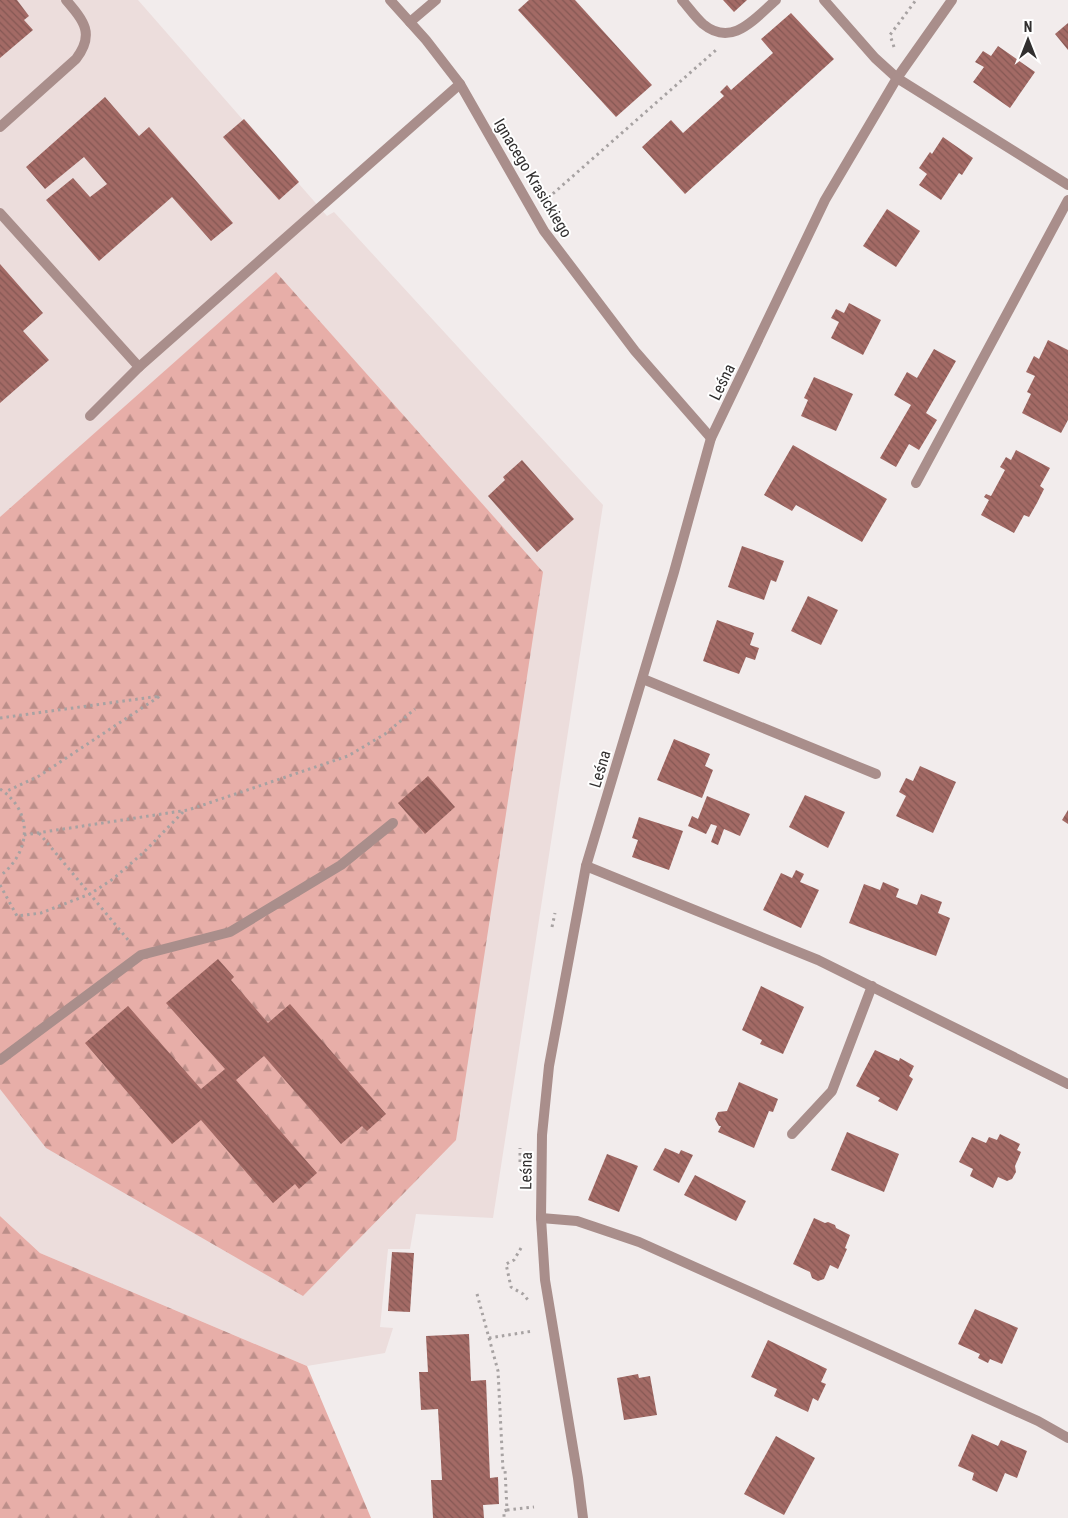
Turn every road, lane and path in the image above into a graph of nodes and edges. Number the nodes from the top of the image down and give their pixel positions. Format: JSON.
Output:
{"nodes":[{"id":1,"x":66,"y":0,"type":"edge"},
{"id":2,"x":390,"y":0,"type":"edge"},
{"id":3,"x":436,"y":0,"type":"edge"},
{"id":4,"x":682,"y":0,"type":"edge"},
{"id":5,"x":776,"y":0,"type":"edge"},
{"id":6,"x":824,"y":0,"type":"edge"},
{"id":7,"x":952,"y":0,"type":"edge"},
{"id":8,"x":410,"y":22,"type":"junction"},
{"id":9,"x":739,"y":30,"type":"junction"},
{"id":10,"x":897,"y":78,"type":"junction"},
{"id":11,"x":460,"y":84,"type":"junction"},
{"id":12,"x":0,"y":127,"type":"edge"},
{"id":13,"x":1068,"y":184,"type":"edge"},
{"id":14,"x":1068,"y":200,"type":"edge"},
{"id":15,"x":532,"y":211,"type":"junction"},
{"id":16,"x":0,"y":213,"type":"edge"},
{"id":17,"x":139,"y":367,"type":"junction"},
{"id":18,"x":90,"y":416,"type":"dead end"},
{"id":19,"x":711,"y":438,"type":"junction"},
{"id":20,"x":916,"y":483,"type":"dead end"},
{"id":21,"x":643,"y":679,"type":"junction"},
{"id":22,"x":415,"y":710,"type":"dead end"},
{"id":23,"x":0,"y":718,"type":"edge"},
{"id":24,"x":876,"y":774,"type":"dead end"},
{"id":25,"x":0,"y":789,"type":"edge"},
{"id":26,"x":5,"y":792,"type":"junction"},
{"id":27,"x":184,"y":811,"type":"junction"},
{"id":28,"x":393,"y":823,"type":"dead end"},
{"id":29,"x":39,"y":833,"type":"junction"},
{"id":30,"x":24,"y":835,"type":"junction"},
{"id":31,"x":586,"y":866,"type":"junction"},
{"id":32,"x":0,"y":876,"type":"edge"},
{"id":33,"x":0,"y":885,"type":"edge"},
{"id":34,"x":90,"y":894,"type":"junction"},
{"id":35,"x":140,"y":955,"type":"junction"},
{"id":36,"x":872,"y":986,"type":"junction"},
{"id":37,"x":0,"y":1060,"type":"edge"},
{"id":38,"x":1068,"y":1084,"type":"edge"},
{"id":39,"x":792,"y":1134,"type":"dead end"},
{"id":40,"x":541,"y":1218,"type":"junction"},
{"id":41,"x":477,"y":1294,"type":"dead end"},
{"id":42,"x":533,"y":1331,"type":"dead end"},
{"id":43,"x":489,"y":1338,"type":"junction"},
{"id":44,"x":1068,"y":1438,"type":"edge"},
{"id":45,"x":534,"y":1507,"type":"dead end"},
{"id":46,"x":507,"y":1510,"type":"junction"},
{"id":47,"x":504,"y":1518,"type":"edge"},
{"id":48,"x":583,"y":1518,"type":"edge"}],
"edges":[{"from":1,"to":12,"type":"street"},
{"from":2,"to":8,"type":"street","name":"Ignacego Krasickiego"},
{"from":3,"to":8,"type":"street"},
{"from":4,"to":9,"type":"street"},
{"from":5,"to":9,"type":"street"},
{"from":6,"to":10,"type":"street"},
{"from":7,"to":10,"type":"street","name":"Leśna"},
{"from":8,"to":11,"type":"street","name":"Ignacego Krasickiego"},
{"from":9,"to":15,"type":"path"},
{"from":10,"to":13,"type":"street"},
{"from":10,"to":19,"type":"street","name":"Leśna"},
{"from":11,"to":15,"type":"street","name":"Ignacego Krasickiego"},
{"from":11,"to":17,"type":"street"},
{"from":14,"to":20,"type":"street"},
{"from":15,"to":19,"type":"street","name":"Ignacego Krasickiego"},
{"from":16,"to":17,"type":"street"},
{"from":17,"to":18,"type":"street"},
{"from":19,"to":21,"type":"street","name":"Leśna"},
{"from":21,"to":24,"type":"street"},
{"from":21,"to":31,"type":"street","name":"Leśna"},
{"from":22,"to":27,"type":"path"},
{"from":23,"to":26,"type":"path"},
{"from":25,"to":26,"type":"path"},
{"from":26,"to":30,"type":"path"},
{"from":27,"to":29,"type":"path"},
{"from":27,"to":34,"type":"path"},
{"from":28,"to":35,"type":"street"},
{"from":29,"to":30,"type":"path"},
{"from":29,"to":34,"type":"path"},
{"from":30,"to":32,"type":"path"},
{"from":31,"to":36,"type":"street"},
{"from":31,"to":40,"type":"street","name":"Leśna"},
{"from":33,"to":34,"type":"path"},
{"from":34,"to":35,"type":"path"},
{"from":35,"to":37,"type":"street"},
{"from":36,"to":38,"type":"street"},
{"from":36,"to":39,"type":"street"},
{"from":40,"to":44,"type":"street"},
{"from":40,"to":48,"type":"street","name":"Leśna"},
{"from":41,"to":43,"type":"path"},
{"from":42,"to":43,"type":"path"},
{"from":43,"to":46,"type":"path"},
{"from":45,"to":46,"type":"path"},
{"from":46,"to":47,"type":"path"}]}
